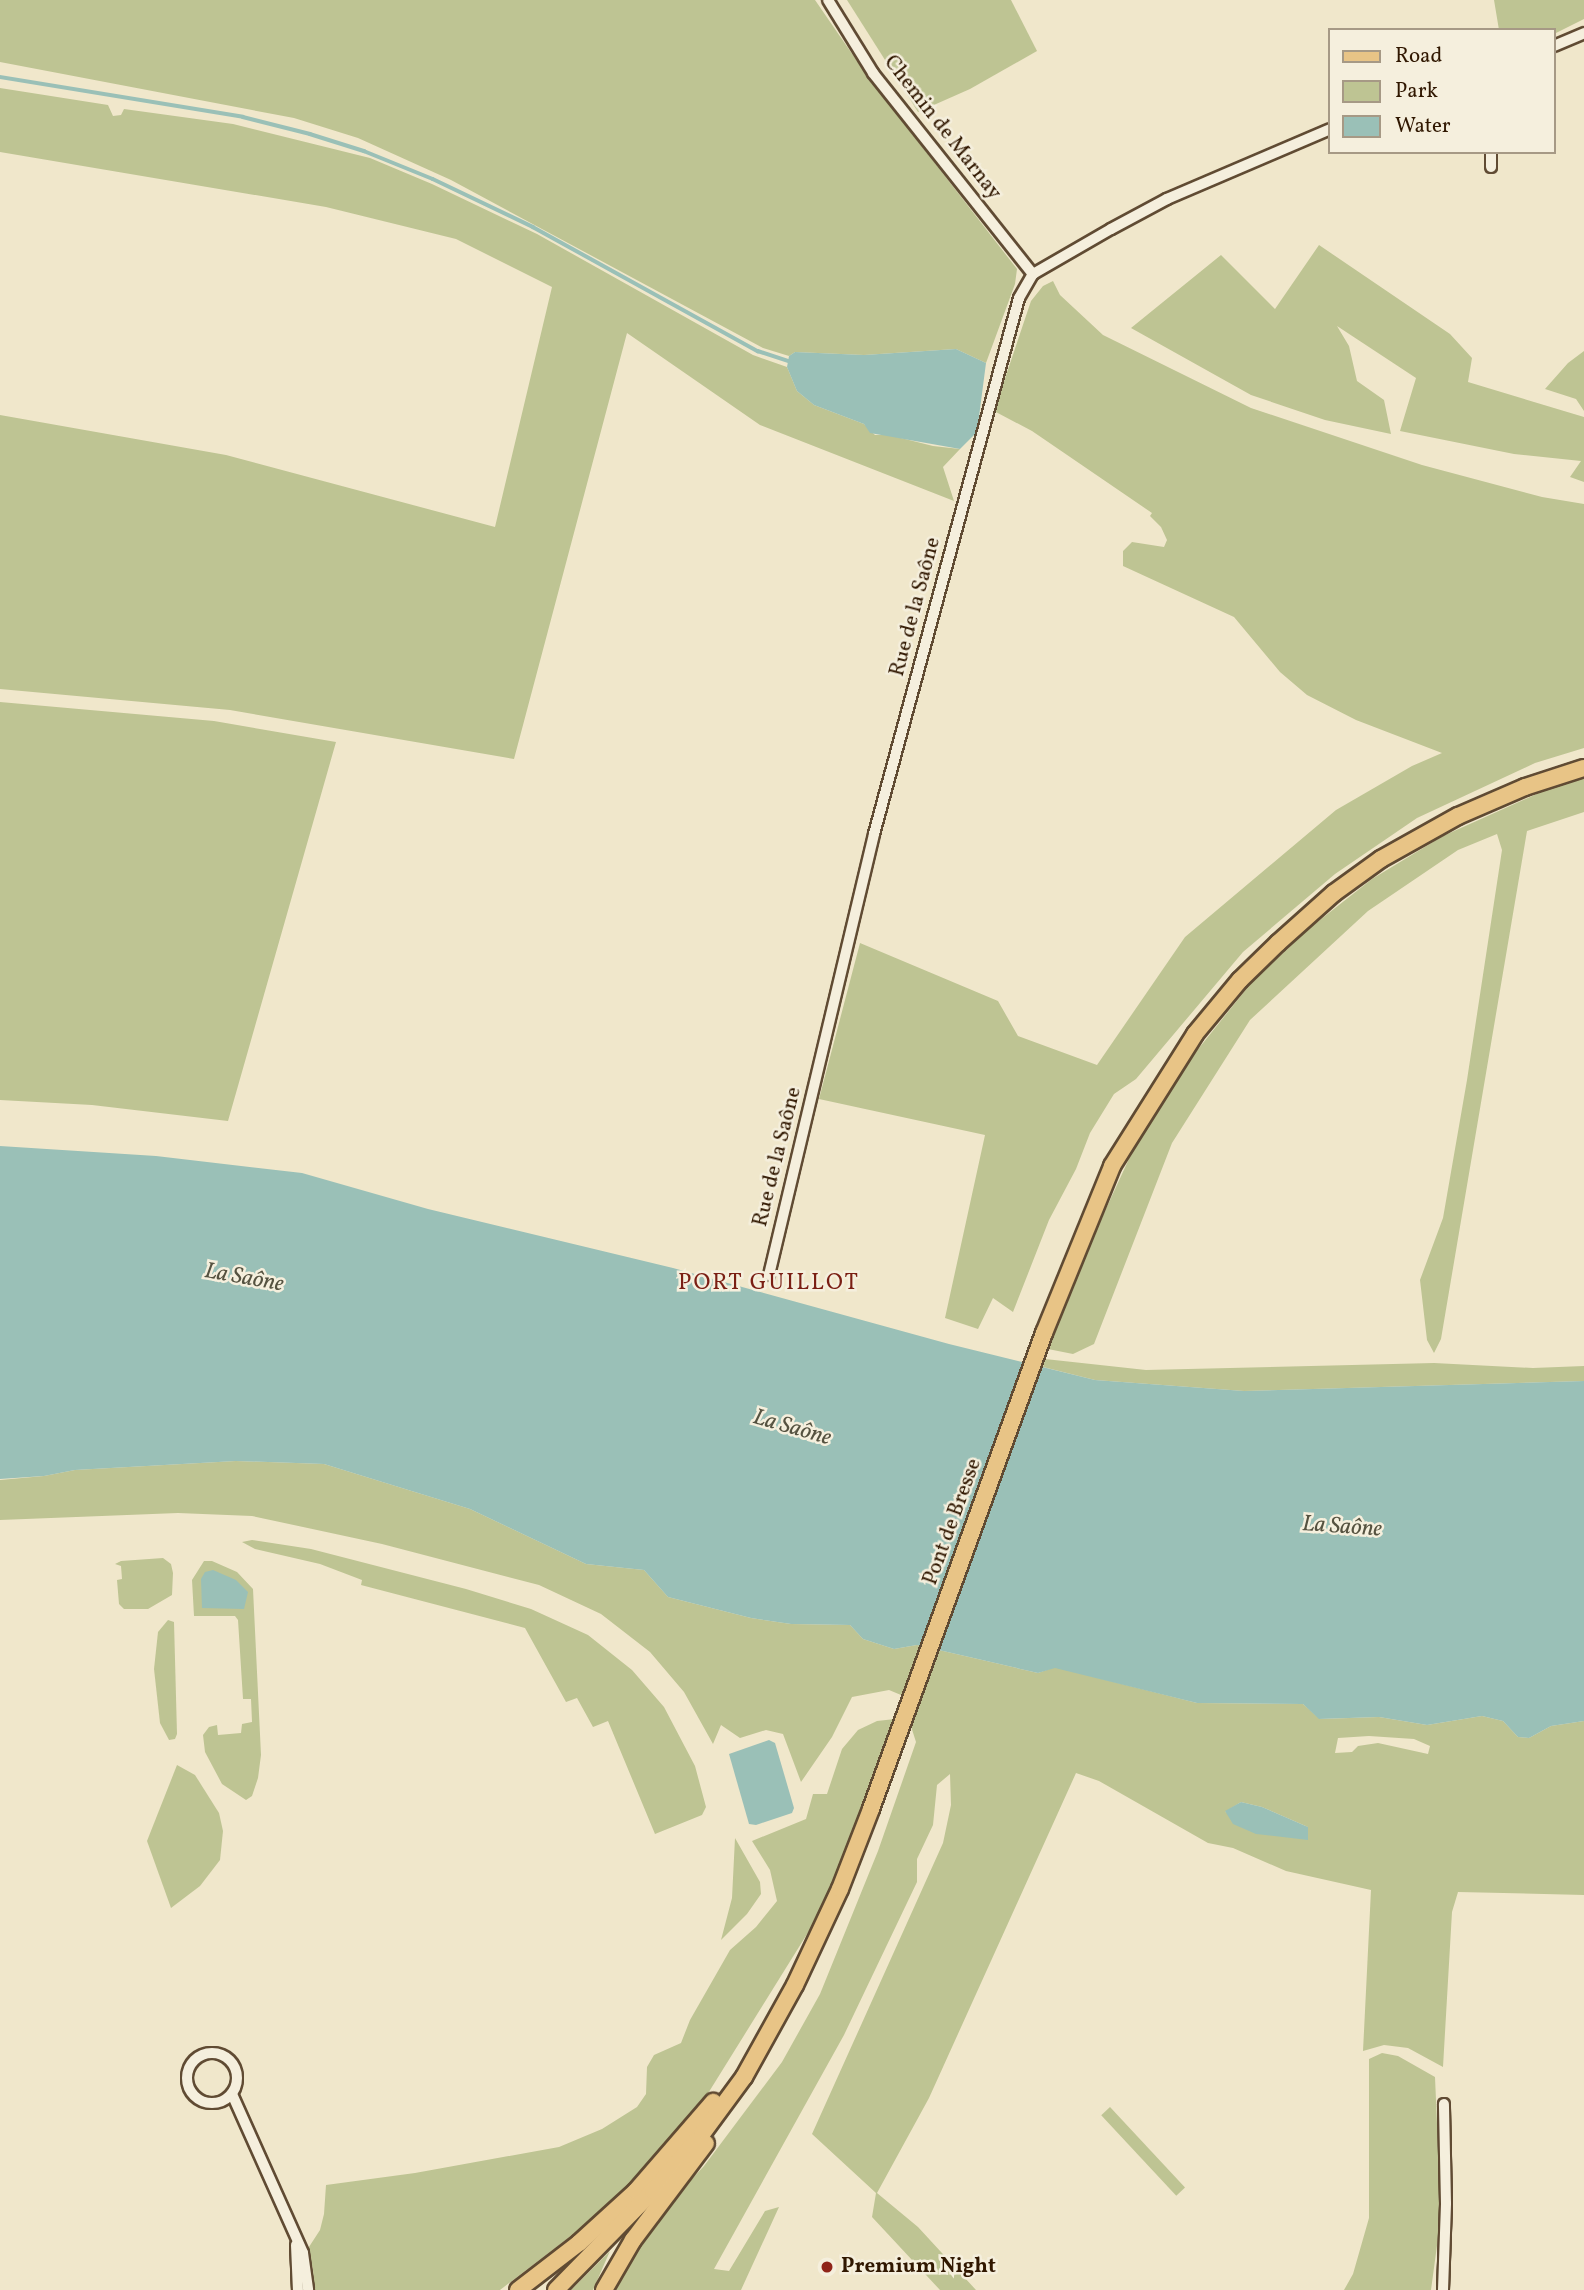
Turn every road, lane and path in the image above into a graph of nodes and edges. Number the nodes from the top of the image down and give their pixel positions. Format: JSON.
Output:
{"nodes":[{"id":1,"x":828,"y":0,"type":"edge"},
{"id":2,"x":1584,"y":33,"type":"edge"},
{"id":3,"x":1556,"y":45,"type":"edge"},
{"id":4,"x":1328,"y":130,"type":"edge"},
{"id":5,"x":1490,"y":154,"type":"edge"},
{"id":6,"x":1491,"y":167,"type":"dead end"},
{"id":7,"x":1033,"y":274,"type":"junction"},
{"id":8,"x":1584,"y":768,"type":"edge"},
{"id":9,"x":769,"y":1275,"type":"dead end"},
{"id":10,"x":777,"y":2021,"type":"junction"},
{"id":11,"x":744,"y":2077,"type":"junction"},
{"id":12,"x":232,"y":2094,"type":"junction"},
{"id":13,"x":1444,"y":2105,"type":"dead end"},
{"id":14,"x":296,"y":2237,"type":"junction"},
{"id":15,"x":298,"y":2290,"type":"edge"},
{"id":16,"x":308,"y":2290,"type":"edge"},
{"id":17,"x":518,"y":2290,"type":"edge"},
{"id":18,"x":556,"y":2290,"type":"edge"},
{"id":19,"x":604,"y":2290,"type":"edge"},
{"id":20,"x":1443,"y":2290,"type":"edge"}],
"edges":[{"from":1,"to":7,"type":"street","name":"Chemin de Marnay"},
{"from":2,"to":3,"type":"street"},
{"from":4,"to":7,"type":"street"},
{"from":5,"to":6,"type":"street"},
{"from":7,"to":9,"type":"street","name":"Rue de la Saône"},
{"from":8,"to":10,"type":"main road","name":"Pont de Bresse"},
{"from":10,"to":11,"type":"main road"},
{"from":10,"to":17,"type":"main road"},
{"from":11,"to":18,"type":"main road"},
{"from":11,"to":19,"type":"main road"},
{"from":12,"to":12,"type":"street"},
{"from":12,"to":14,"type":"street"},
{"from":13,"to":20,"type":"street"},
{"from":14,"to":15,"type":"street"},
{"from":14,"to":16,"type":"street"}]}
